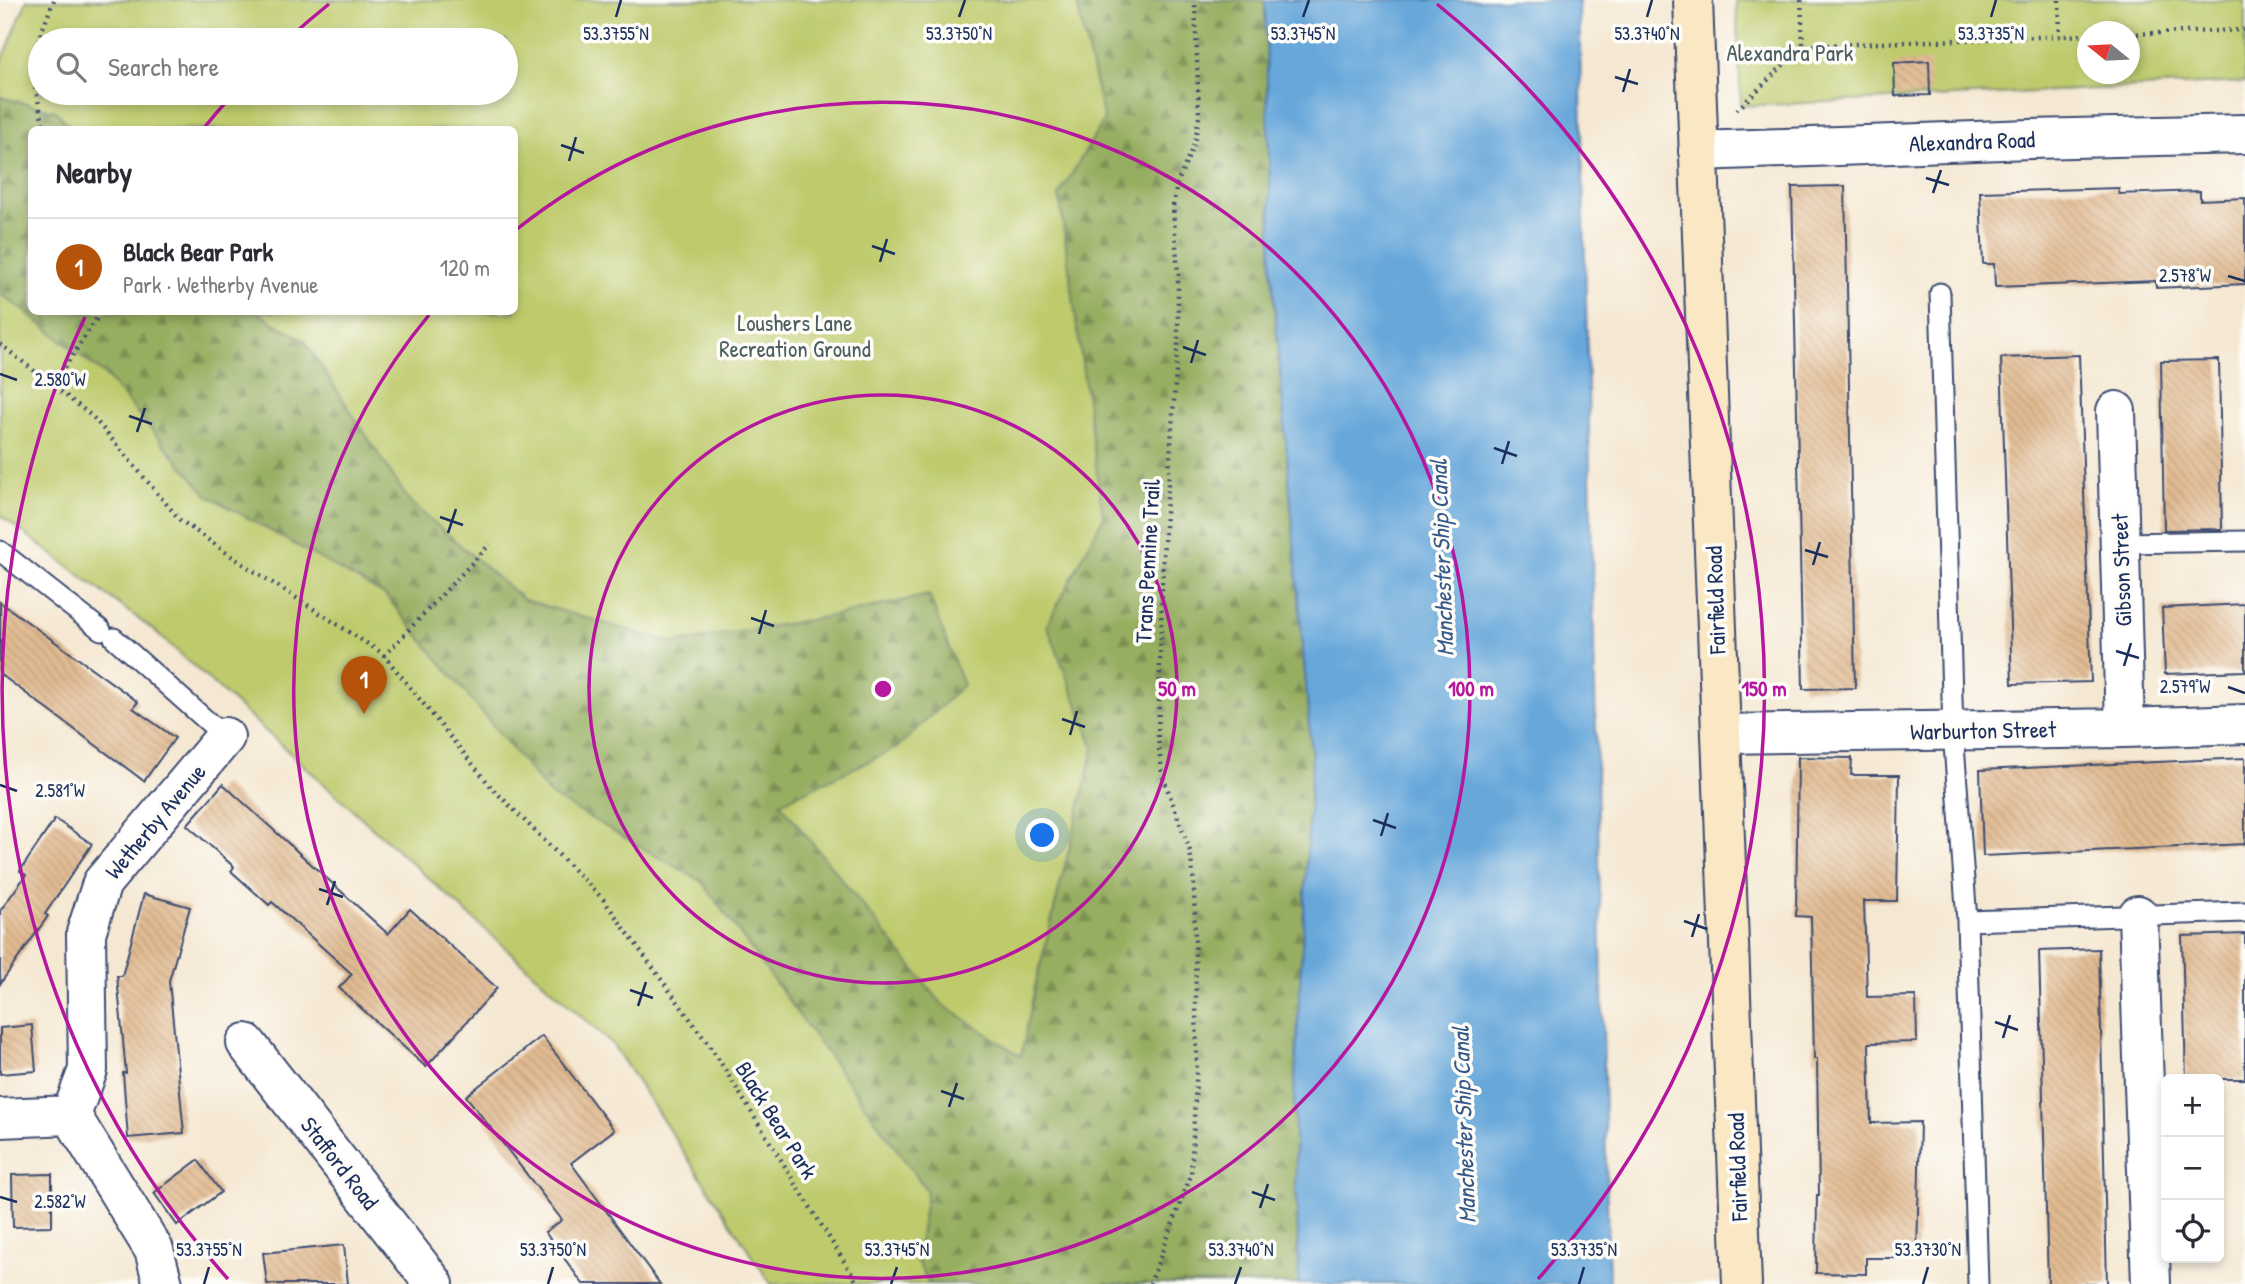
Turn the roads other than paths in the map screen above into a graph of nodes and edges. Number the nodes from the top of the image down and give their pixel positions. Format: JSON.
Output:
{"nodes":[{"id":1,"x":1693,"y":0,"type":"edge"},
{"id":2,"x":2245,"y":134,"type":"edge"},
{"id":3,"x":1698,"y":151,"type":"junction"},
{"id":4,"x":1940,"y":293,"type":"dead end"},
{"id":5,"x":2116,"y":411,"type":"dead end"},
{"id":6,"x":2245,"y":541,"type":"edge"},
{"id":7,"x":2120,"y":543,"type":"junction"},
{"id":8,"x":0,"y":551,"type":"edge"},
{"id":9,"x":2245,"y":724,"type":"edge"},
{"id":10,"x":2125,"y":729,"type":"junction"},
{"id":11,"x":1953,"y":731,"type":"junction"},
{"id":12,"x":1721,"y":734,"type":"junction"},
{"id":13,"x":225,"y":737,"type":"joint"},
{"id":14,"x":2245,"y":912,"type":"edge"},
{"id":15,"x":2138,"y":915,"type":"junction"},
{"id":16,"x":1967,"y":920,"type":"junction"},
{"id":17,"x":246,"y":1043,"type":"dead end"},
{"id":18,"x":71,"y":1115,"type":"junction"},
{"id":19,"x":0,"y":1118,"type":"edge"},
{"id":20,"x":163,"y":1284,"type":"edge"},
{"id":21,"x":434,"y":1284,"type":"edge"},
{"id":22,"x":1742,"y":1284,"type":"edge"},
{"id":23,"x":1978,"y":1284,"type":"edge"},
{"id":24,"x":2151,"y":1284,"type":"edge"}],
"edges":[{"from":1,"to":3,"type":"main road","name":"Fairfield Road"},
{"from":2,"to":3,"type":"street","name":"Alexandra Road"},
{"from":3,"to":12,"type":"main road","name":"Fairfield Road"},
{"from":4,"to":11,"type":"lane"},
{"from":5,"to":7,"type":"street","name":"Gibson Street"},
{"from":6,"to":7,"type":"lane"},
{"from":7,"to":10,"type":"street","name":"Gibson Street"},
{"from":8,"to":13,"type":"lane"},
{"from":9,"to":10,"type":"street","name":"Warburton Street"},
{"from":10,"to":11,"type":"street","name":"Warburton Street"},
{"from":11,"to":12,"type":"street","name":"Warburton Street"},
{"from":11,"to":16,"type":"lane"},
{"from":12,"to":22,"type":"main road","name":"Fairfield Road"},
{"from":13,"to":18,"type":"street","name":"Wetherby Avenue"},
{"from":14,"to":15,"type":"lane"},
{"from":15,"to":16,"type":"lane"},
{"from":15,"to":24,"type":"street"},
{"from":16,"to":23,"type":"lane"},
{"from":17,"to":21,"type":"street","name":"Stafford Road"},
{"from":18,"to":19,"type":"street"},
{"from":18,"to":20,"type":"street"}]}
